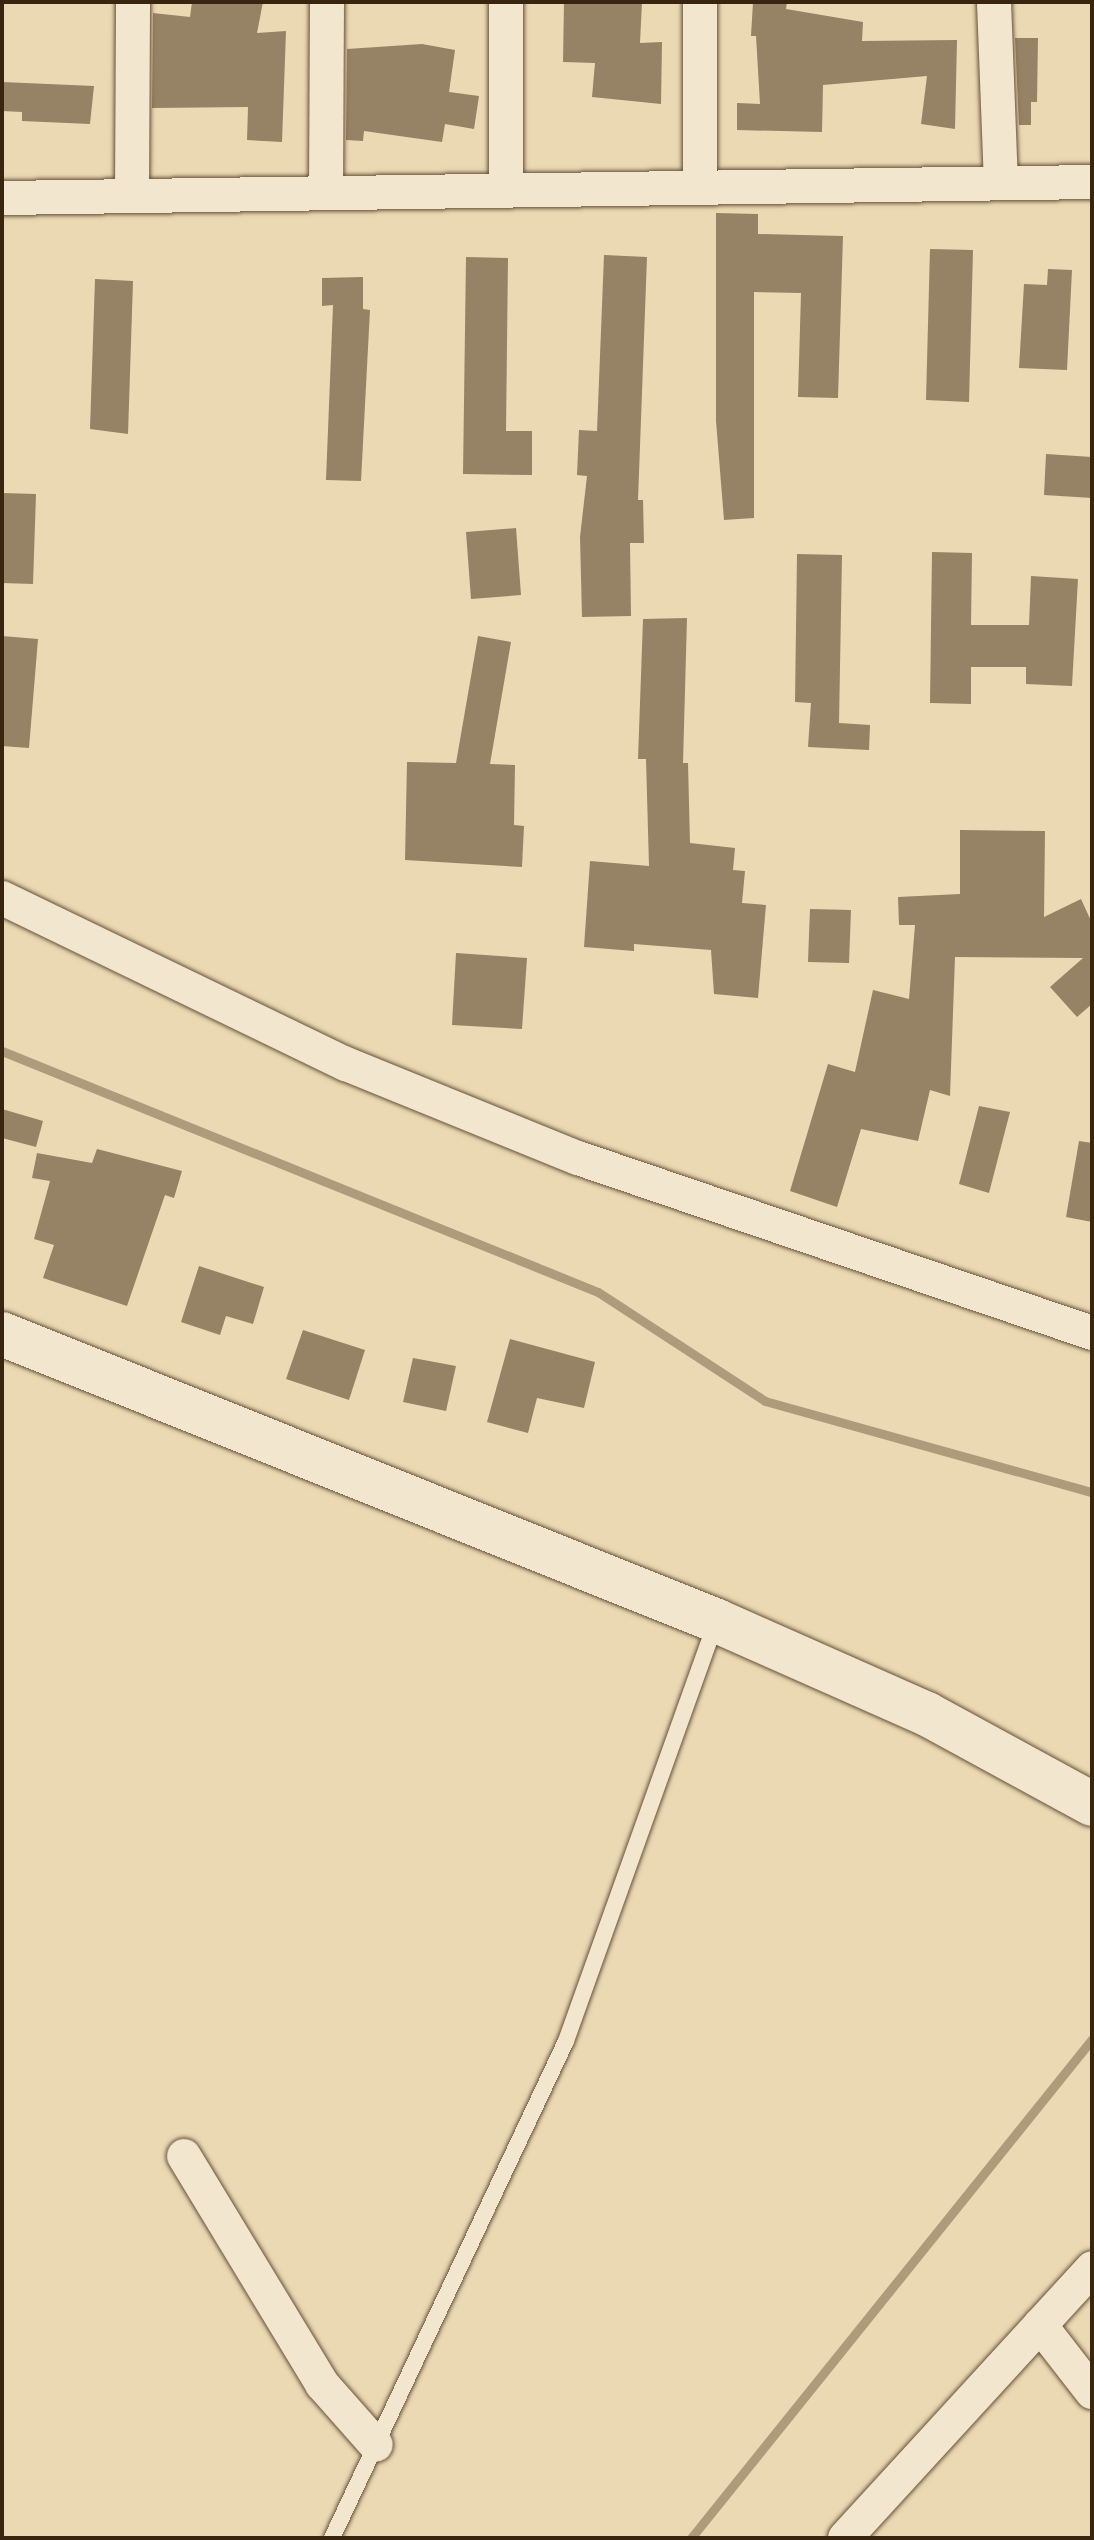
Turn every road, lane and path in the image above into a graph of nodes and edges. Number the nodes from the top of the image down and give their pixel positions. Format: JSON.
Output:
{"nodes":[{"id":1,"x":133,"y":2,"type":"edge"},
{"id":2,"x":327,"y":2,"type":"edge"},
{"id":3,"x":506,"y":2,"type":"edge"},
{"id":4,"x":700,"y":2,"type":"edge"},
{"id":5,"x":994,"y":2,"type":"edge"},
{"id":6,"x":1092,"y":182,"type":"edge"},
{"id":7,"x":1001,"y":183,"type":"junction"},
{"id":8,"x":700,"y":187,"type":"junction"},
{"id":9,"x":506,"y":191,"type":"junction"},
{"id":10,"x":326,"y":193,"type":"junction"},
{"id":11,"x":132,"y":196,"type":"junction"},
{"id":12,"x":2,"y":198,"type":"edge"},
{"id":13,"x":2,"y":898,"type":"edge"},
{"id":14,"x":1092,"y":1333,"type":"edge"},
{"id":15,"x":2,"y":1334,"type":"edge"},
{"id":16,"x":717,"y":1621,"type":"junction"},
{"id":17,"x":1092,"y":1804,"type":"edge"},
{"id":18,"x":184,"y":2156,"type":"dead end"},
{"id":19,"x":1092,"y":2268,"type":"edge"},
{"id":20,"x":1040,"y":2325,"type":"junction"},
{"id":21,"x":1092,"y":2392,"type":"edge"},
{"id":22,"x":376,"y":2445,"type":"junction"},
{"id":23,"x":332,"y":2538,"type":"edge"},
{"id":24,"x":845,"y":2538,"type":"edge"}],
"edges":[{"from":1,"to":11,"type":"street"},
{"from":2,"to":10,"type":"street"},
{"from":3,"to":9,"type":"street"},
{"from":4,"to":8,"type":"street"},
{"from":5,"to":7,"type":"street"},
{"from":6,"to":7,"type":"street"},
{"from":7,"to":8,"type":"street"},
{"from":8,"to":9,"type":"street"},
{"from":9,"to":10,"type":"street"},
{"from":10,"to":11,"type":"street"},
{"from":11,"to":12,"type":"street"},
{"from":13,"to":14,"type":"street"},
{"from":15,"to":16,"type":"main road"},
{"from":16,"to":17,"type":"main road"},
{"from":16,"to":22,"type":"lane"},
{"from":18,"to":22,"type":"street"},
{"from":19,"to":20,"type":"street"},
{"from":20,"to":21,"type":"street"},
{"from":20,"to":24,"type":"street"},
{"from":22,"to":23,"type":"lane"}]}
